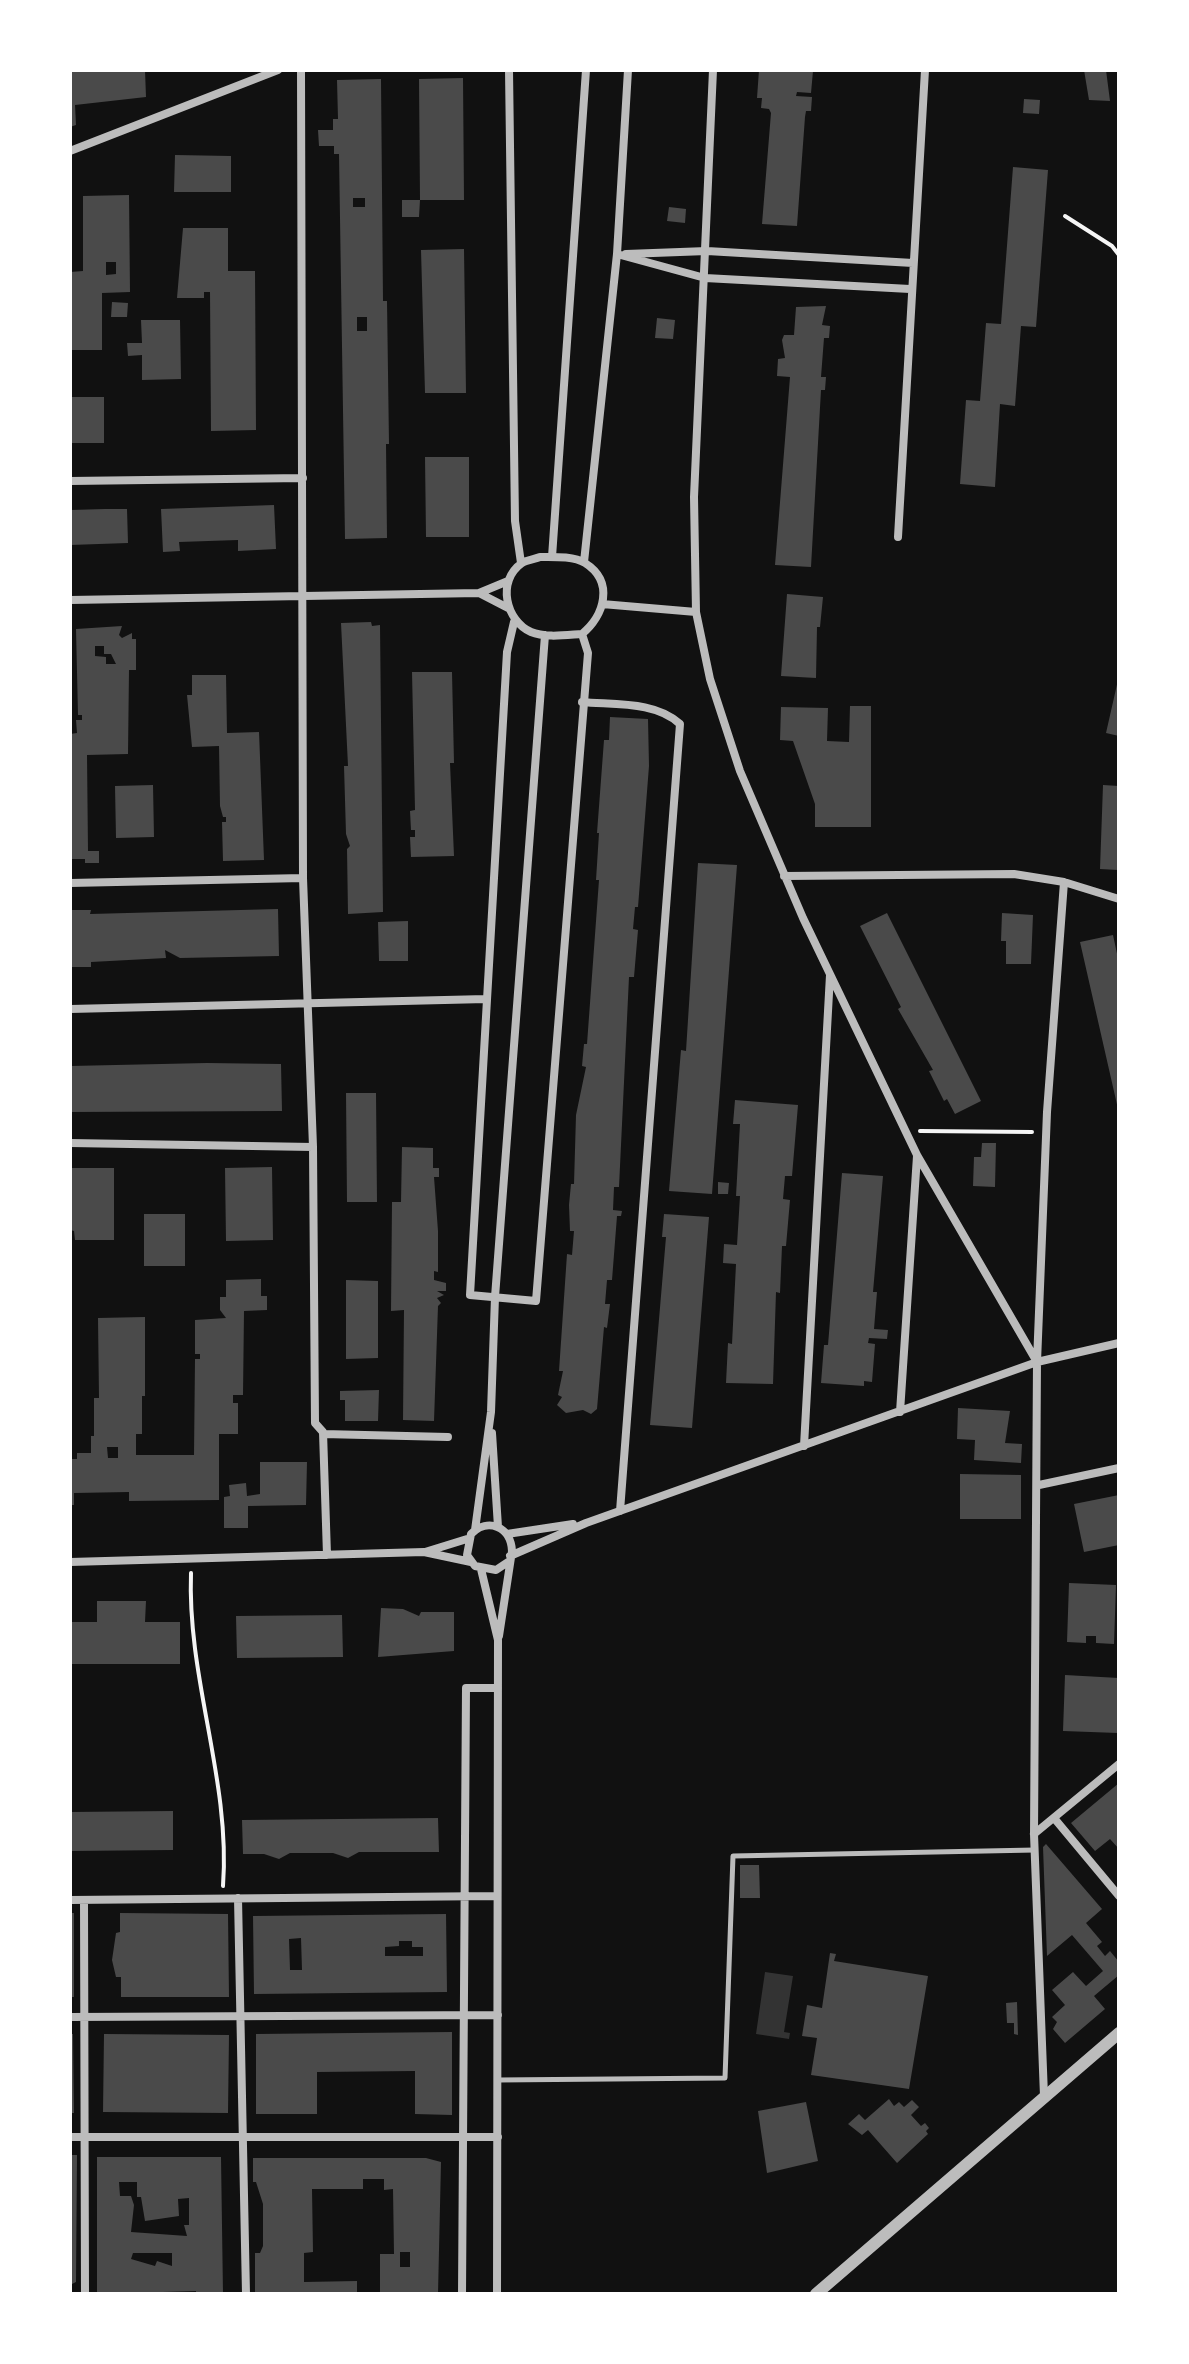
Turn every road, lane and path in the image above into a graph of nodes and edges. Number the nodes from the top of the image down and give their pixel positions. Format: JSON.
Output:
{"nodes":[{"id":1,"x":278,"y":70,"type":"edge"},
{"id":2,"x":301,"y":70,"type":"edge"},
{"id":3,"x":509,"y":70,"type":"edge"},
{"id":4,"x":586,"y":70,"type":"edge"},
{"id":5,"x":628,"y":70,"type":"edge"},
{"id":6,"x":713,"y":70,"type":"edge"},
{"id":7,"x":925,"y":70,"type":"edge"},
{"id":8,"x":70,"y":151,"type":"edge"},
{"id":9,"x":1065,"y":216,"type":"dead end"},
{"id":10,"x":707,"y":251,"type":"junction"},
{"id":11,"x":617,"y":254,"type":"junction"},
{"id":12,"x":1119,"y":255,"type":"edge"},
{"id":13,"x":913,"y":263,"type":"junction"},
{"id":14,"x":705,"y":278,"type":"junction"},
{"id":15,"x":910,"y":289,"type":"junction"},
{"id":16,"x":303,"y":478,"type":"junction"},
{"id":17,"x":70,"y":481,"type":"edge"},
{"id":18,"x":898,"y":537,"type":"dead end"},
{"id":19,"x":552,"y":557,"type":"junction"},
{"id":20,"x":584,"y":562,"type":"junction"},
{"id":21,"x":521,"y":563,"type":"junction"},
{"id":22,"x":508,"y":581,"type":"junction"},
{"id":23,"x":479,"y":593,"type":"junction"},
{"id":24,"x":303,"y":596,"type":"junction"},
{"id":25,"x":70,"y":600,"type":"edge"},
{"id":26,"x":602,"y":604,"type":"junction"},
{"id":27,"x":508,"y":608,"type":"junction"},
{"id":28,"x":696,"y":612,"type":"junction"},
{"id":29,"x":514,"y":622,"type":"junction"},
{"id":30,"x":582,"y":634,"type":"junction"},
{"id":31,"x":545,"y":635,"type":"junction"},
{"id":32,"x":582,"y":702,"type":"junction"},
{"id":33,"x":784,"y":876,"type":"junction"},
{"id":34,"x":303,"y":878,"type":"junction"},
{"id":35,"x":1064,"y":882,"type":"junction"},
{"id":36,"x":70,"y":883,"type":"edge"},
{"id":37,"x":1119,"y":899,"type":"edge"},
{"id":38,"x":831,"y":971,"type":"junction"},
{"id":39,"x":486,"y":999,"type":"junction"},
{"id":40,"x":308,"y":1006,"type":"junction"},
{"id":41,"x":70,"y":1009,"type":"edge"},
{"id":42,"x":907,"y":1131,"type":"junction"},
{"id":43,"x":1046,"y":1133,"type":"junction"},
{"id":44,"x":70,"y":1143,"type":"edge"},
{"id":45,"x":313,"y":1147,"type":"junction"},
{"id":46,"x":917,"y":1155,"type":"junction"},
{"id":47,"x":495,"y":1297,"type":"junction"},
{"id":48,"x":1119,"y":1343,"type":"edge"},
{"id":49,"x":1037,"y":1362,"type":"junction"},
{"id":50,"x":491,"y":1412,"type":"junction"},
{"id":51,"x":900,"y":1412,"type":"junction"},
{"id":52,"x":323,"y":1434,"type":"junction"},
{"id":53,"x":448,"y":1437,"type":"dead end"},
{"id":54,"x":804,"y":1446,"type":"junction"},
{"id":55,"x":1119,"y":1468,"type":"edge"},
{"id":56,"x":1039,"y":1485,"type":"junction"},
{"id":57,"x":620,"y":1511,"type":"junction"},
{"id":58,"x":586,"y":1523,"type":"junction"},
{"id":59,"x":498,"y":1527,"type":"junction"},
{"id":60,"x":475,"y":1530,"type":"junction"},
{"id":61,"x":507,"y":1534,"type":"junction"},
{"id":62,"x":467,"y":1539,"type":"junction"},
{"id":63,"x":424,"y":1552,"type":"junction"},
{"id":64,"x":327,"y":1555,"type":"junction"},
{"id":65,"x":192,"y":1559,"type":"junction"},
{"id":66,"x":509,"y":1559,"type":"junction"},
{"id":67,"x":70,"y":1562,"type":"edge"},
{"id":68,"x":471,"y":1562,"type":"junction"},
{"id":69,"x":481,"y":1569,"type":"junction"},
{"id":70,"x":498,"y":1640,"type":"junction"},
{"id":71,"x":498,"y":1688,"type":"junction"},
{"id":72,"x":1119,"y":1764,"type":"edge"},
{"id":73,"x":1054,"y":1818,"type":"junction"},
{"id":74,"x":1034,"y":1834,"type":"junction"},
{"id":75,"x":1035,"y":1850,"type":"junction"},
{"id":76,"x":466,"y":1895,"type":"junction"},
{"id":77,"x":497,"y":1896,"type":"junction"},
{"id":78,"x":1119,"y":1896,"type":"edge"},
{"id":79,"x":222,"y":1898,"type":"junction"},
{"id":80,"x":238,"y":1898,"type":"junction"},
{"id":81,"x":70,"y":1900,"type":"edge"},
{"id":82,"x":84,"y":1900,"type":"junction"},
{"id":83,"x":467,"y":2015,"type":"junction"},
{"id":84,"x":498,"y":2015,"type":"junction"},
{"id":85,"x":240,"y":2016,"type":"junction"},
{"id":86,"x":70,"y":2017,"type":"edge"},
{"id":87,"x":84,"y":2017,"type":"junction"},
{"id":88,"x":1119,"y":2033,"type":"edge"},
{"id":89,"x":498,"y":2080,"type":"junction"},
{"id":90,"x":1044,"y":2096,"type":"junction"},
{"id":91,"x":243,"y":2135,"type":"junction"},
{"id":92,"x":463,"y":2136,"type":"junction"},
{"id":93,"x":70,"y":2137,"type":"edge"},
{"id":94,"x":87,"y":2137,"type":"junction"},
{"id":95,"x":498,"y":2137,"type":"junction"},
{"id":96,"x":85,"y":2294,"type":"edge"},
{"id":97,"x":246,"y":2294,"type":"edge"},
{"id":98,"x":462,"y":2294,"type":"edge"},
{"id":99,"x":497,"y":2294,"type":"edge"},
{"id":100,"x":816,"y":2294,"type":"edge"}],
"edges":[{"from":1,"to":8,"type":"street"},
{"from":2,"to":16,"type":"street"},
{"from":3,"to":21,"type":"street"},
{"from":4,"to":19,"type":"street"},
{"from":5,"to":11,"type":"street"},
{"from":6,"to":10,"type":"street"},
{"from":7,"to":13,"type":"street"},
{"from":9,"to":12,"type":"path"},
{"from":10,"to":11,"type":"street"},
{"from":10,"to":13,"type":"street"},
{"from":10,"to":14,"type":"street"},
{"from":11,"to":14,"type":"street"},
{"from":11,"to":20,"type":"street"},
{"from":13,"to":15,"type":"street"},
{"from":14,"to":15,"type":"street"},
{"from":14,"to":28,"type":"street"},
{"from":15,"to":18,"type":"street"},
{"from":16,"to":17,"type":"street"},
{"from":16,"to":24,"type":"street"},
{"from":19,"to":20,"type":"street"},
{"from":19,"to":21,"type":"street"},
{"from":20,"to":26,"type":"street"},
{"from":21,"to":22,"type":"street"},
{"from":22,"to":23,"type":"street"},
{"from":22,"to":27,"type":"street"},
{"from":23,"to":24,"type":"street"},
{"from":23,"to":27,"type":"street"},
{"from":24,"to":25,"type":"street"},
{"from":24,"to":34,"type":"street"},
{"from":26,"to":28,"type":"street"},
{"from":26,"to":30,"type":"street"},
{"from":27,"to":29,"type":"street"},
{"from":28,"to":33,"type":"street"},
{"from":29,"to":31,"type":"street"},
{"from":29,"to":39,"type":"street"},
{"from":30,"to":31,"type":"street"},
{"from":30,"to":32,"type":"street"},
{"from":31,"to":47,"type":"street"},
{"from":32,"to":47,"type":"street"},
{"from":32,"to":57,"type":"street"},
{"from":33,"to":35,"type":"street"},
{"from":33,"to":38,"type":"street"},
{"from":34,"to":36,"type":"street"},
{"from":34,"to":40,"type":"street"},
{"from":35,"to":37,"type":"street"},
{"from":35,"to":43,"type":"street"},
{"from":38,"to":42,"type":"street"},
{"from":38,"to":54,"type":"street"},
{"from":39,"to":40,"type":"street"},
{"from":39,"to":47,"type":"street"},
{"from":40,"to":41,"type":"street"},
{"from":40,"to":45,"type":"street"},
{"from":42,"to":43,"type":"path"},
{"from":42,"to":46,"type":"street"},
{"from":43,"to":49,"type":"street"},
{"from":44,"to":45,"type":"street"},
{"from":45,"to":52,"type":"street"},
{"from":46,"to":49,"type":"street"},
{"from":46,"to":51,"type":"street"},
{"from":47,"to":50,"type":"street"},
{"from":48,"to":49,"type":"street"},
{"from":49,"to":51,"type":"street"},
{"from":49,"to":56,"type":"street"},
{"from":50,"to":59,"type":"street"},
{"from":50,"to":60,"type":"street"},
{"from":51,"to":54,"type":"street"},
{"from":52,"to":53,"type":"street"},
{"from":52,"to":64,"type":"street"},
{"from":54,"to":57,"type":"street"},
{"from":55,"to":56,"type":"street"},
{"from":56,"to":74,"type":"street"},
{"from":57,"to":58,"type":"street"},
{"from":58,"to":61,"type":"street"},
{"from":58,"to":66,"type":"street"},
{"from":59,"to":60,"type":"street"},
{"from":59,"to":61,"type":"street"},
{"from":60,"to":62,"type":"street"},
{"from":61,"to":66,"type":"street"},
{"from":62,"to":63,"type":"street"},
{"from":62,"to":68,"type":"street"},
{"from":63,"to":64,"type":"street"},
{"from":63,"to":68,"type":"street"},
{"from":64,"to":65,"type":"street"},
{"from":65,"to":67,"type":"street"},
{"from":65,"to":79,"type":"path"},
{"from":66,"to":69,"type":"street"},
{"from":66,"to":70,"type":"street"},
{"from":68,"to":69,"type":"street"},
{"from":69,"to":70,"type":"street"},
{"from":70,"to":71,"type":"street"},
{"from":71,"to":76,"type":"street"},
{"from":71,"to":77,"type":"street"},
{"from":72,"to":73,"type":"street"},
{"from":73,"to":74,"type":"street"},
{"from":73,"to":78,"type":"street"},
{"from":74,"to":75,"type":"street"},
{"from":75,"to":89,"type":"lane"},
{"from":75,"to":90,"type":"street"},
{"from":76,"to":77,"type":"street"},
{"from":76,"to":80,"type":"street"},
{"from":76,"to":83,"type":"street"},
{"from":77,"to":84,"type":"street"},
{"from":79,"to":80,"type":"street"},
{"from":79,"to":82,"type":"street"},
{"from":80,"to":85,"type":"street"},
{"from":81,"to":82,"type":"street"},
{"from":82,"to":87,"type":"street"},
{"from":83,"to":84,"type":"street"},
{"from":83,"to":85,"type":"street"},
{"from":83,"to":92,"type":"street"},
{"from":84,"to":89,"type":"street"},
{"from":85,"to":87,"type":"street"},
{"from":85,"to":91,"type":"street"},
{"from":86,"to":87,"type":"street"},
{"from":87,"to":94,"type":"street"},
{"from":88,"to":90,"type":"street"},
{"from":89,"to":95,"type":"street"},
{"from":90,"to":100,"type":"street"},
{"from":91,"to":92,"type":"street"},
{"from":91,"to":94,"type":"street"},
{"from":91,"to":97,"type":"street"},
{"from":92,"to":95,"type":"street"},
{"from":92,"to":98,"type":"street"},
{"from":93,"to":94,"type":"street"},
{"from":94,"to":96,"type":"street"},
{"from":95,"to":99,"type":"street"}]}
